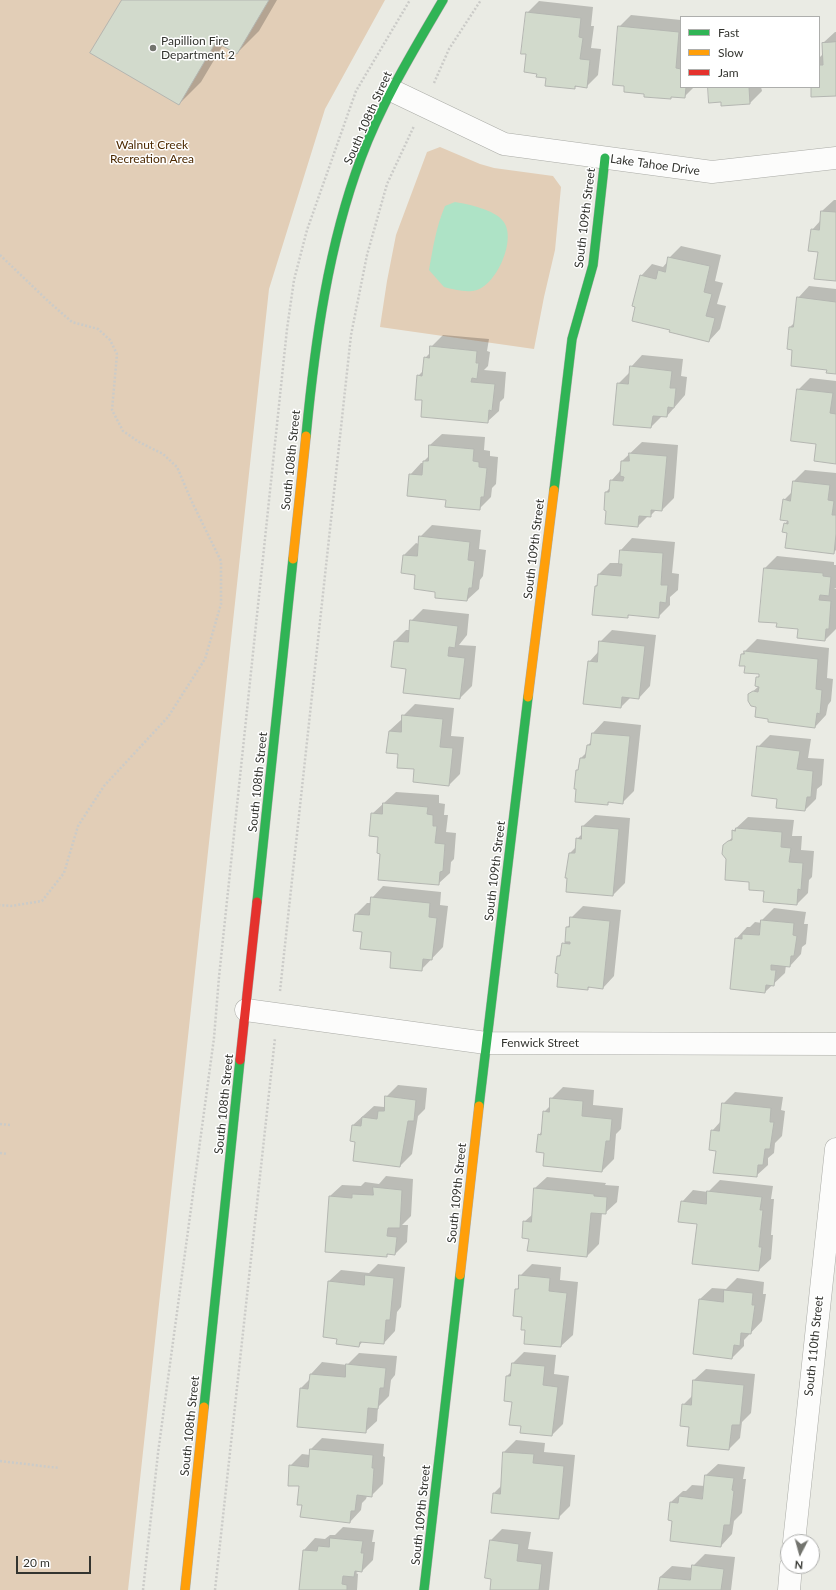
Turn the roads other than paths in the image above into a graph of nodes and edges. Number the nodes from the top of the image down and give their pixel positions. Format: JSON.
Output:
{"nodes":[{"id":1,"x":443,"y":0,"type":"edge"},
{"id":2,"x":391,"y":90,"type":"junction"},
{"id":3,"x":605,"y":158,"type":"junction"},
{"id":4,"x":836,"y":158,"type":"edge"},
{"id":5,"x":246,"y":1010,"type":"junction"},
{"id":6,"x":486,"y":1043,"type":"junction"},
{"id":7,"x":836,"y":1044,"type":"edge"},
{"id":8,"x":836,"y":1149,"type":"edge"},
{"id":9,"x":795,"y":1534,"type":"edge"},
{"id":10,"x":790,"y":1574,"type":"edge"},
{"id":11,"x":185,"y":1590,"type":"edge"},
{"id":12,"x":424,"y":1590,"type":"edge"},
{"id":13,"x":789,"y":1590,"type":"edge"}],
"edges":[{"from":1,"to":2,"type":"street","name":"South 108th Street"},
{"from":2,"to":3,"type":"street","name":"Lake Tahoe Drive"},
{"from":2,"to":5,"type":"street","name":"South 108th Street"},
{"from":3,"to":4,"type":"street","name":"Lake Tahoe Drive"},
{"from":3,"to":6,"type":"street","name":"South 109th Street"},
{"from":5,"to":6,"type":"street","name":"Fenwick Street"},
{"from":5,"to":11,"type":"street","name":"South 108th Street"},
{"from":6,"to":7,"type":"street","name":"Fenwick Street"},
{"from":6,"to":12,"type":"street","name":"South 109th Street"},
{"from":8,"to":9,"type":"street","name":"South 110th Street"},
{"from":10,"to":13,"type":"street"}]}
